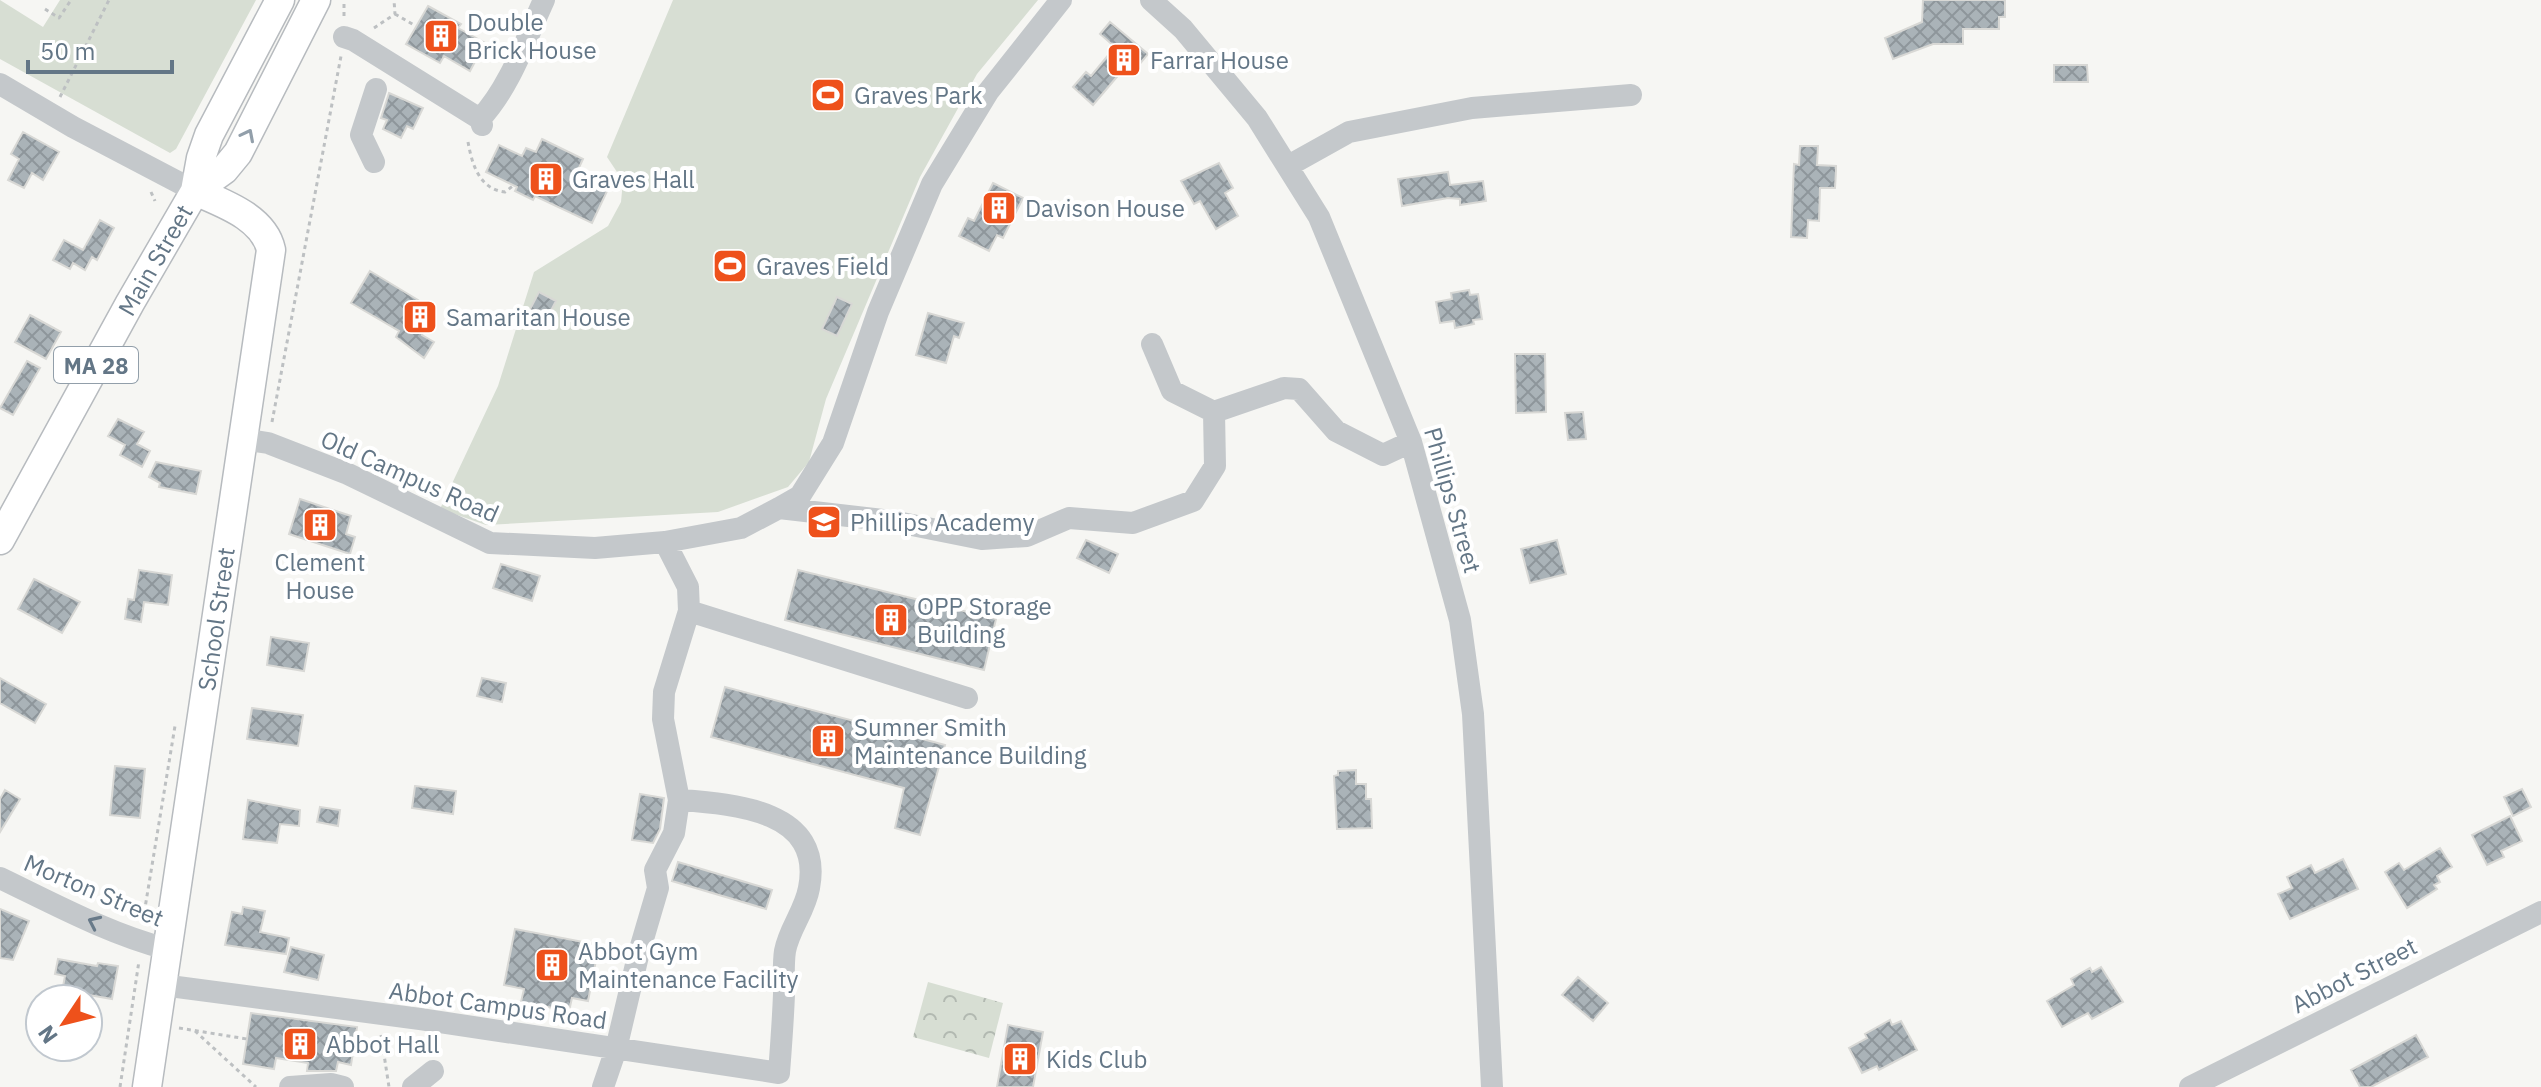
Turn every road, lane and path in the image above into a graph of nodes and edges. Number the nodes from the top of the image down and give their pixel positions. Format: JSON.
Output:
{"nodes":[{"id":1,"x":71,"y":0,"type":"edge"},
{"id":2,"x":109,"y":0,"type":"edge"},
{"id":3,"x":280,"y":0,"type":"edge"},
{"id":4,"x":316,"y":0,"type":"edge"},
{"id":5,"x":344,"y":0,"type":"edge"},
{"id":6,"x":394,"y":0,"type":"edge"},
{"id":7,"x":544,"y":0,"type":"edge"},
{"id":8,"x":1061,"y":0,"type":"edge"},
{"id":9,"x":1151,"y":0,"type":"edge"},
{"id":10,"x":45,"y":9,"type":"dead end"},
{"id":11,"x":395,"y":14,"type":"junction"},
{"id":12,"x":414,"y":25,"type":"dead end"},
{"id":13,"x":344,"y":37,"type":"junction"},
{"id":14,"x":0,"y":84,"type":"edge"},
{"id":15,"x":376,"y":89,"type":"dead end"},
{"id":16,"x":1631,"y":95,"type":"dead end"},
{"id":17,"x":60,"y":98,"type":"dead end"},
{"id":18,"x":476,"y":125,"type":"junction"},
{"id":19,"x":374,"y":162,"type":"dead end"},
{"id":20,"x":1288,"y":166,"type":"junction"},
{"id":21,"x":514,"y":185,"type":"dead end"},
{"id":22,"x":148,"y":187,"type":"dead end"},
{"id":23,"x":195,"y":191,"type":"junction"},
{"id":24,"x":155,"y":201,"type":"dead end"},
{"id":25,"x":1152,"y":344,"type":"dead end"},
{"id":26,"x":1214,"y":412,"type":"junction"},
{"id":27,"x":271,"y":428,"type":"dead end"},
{"id":28,"x":242,"y":439,"type":"junction"},
{"id":29,"x":1411,"y":442,"type":"junction"},
{"id":30,"x":779,"y":508,"type":"junction"},
{"id":31,"x":0,"y":540,"type":"edge"},
{"id":32,"x":665,"y":542,"type":"junction"},
{"id":33,"x":689,"y":611,"type":"junction"},
{"id":34,"x":967,"y":698,"type":"dead end"},
{"id":35,"x":679,"y":800,"type":"junction"},
{"id":36,"x":0,"y":878,"type":"edge"},
{"id":37,"x":2541,"y":912,"type":"edge"},
{"id":38,"x":167,"y":949,"type":"junction"},
{"id":39,"x":140,"y":957,"type":"dead end"},
{"id":40,"x":162,"y":985,"type":"junction"},
{"id":41,"x":378,"y":1014,"type":"junction"},
{"id":42,"x":179,"y":1028,"type":"dead end"},
{"id":43,"x":195,"y":1031,"type":"junction"},
{"id":44,"x":247,"y":1039,"type":"dead end"},
{"id":45,"x":616,"y":1049,"type":"junction"},
{"id":46,"x":433,"y":1071,"type":"dead end"},
{"id":47,"x":120,"y":1087,"type":"edge"},
{"id":48,"x":147,"y":1087,"type":"edge"},
{"id":49,"x":256,"y":1087,"type":"edge"},
{"id":50,"x":290,"y":1087,"type":"edge"},
{"id":51,"x":343,"y":1087,"type":"edge"},
{"id":52,"x":389,"y":1087,"type":"edge"},
{"id":53,"x":413,"y":1087,"type":"edge"},
{"id":54,"x":603,"y":1087,"type":"edge"},
{"id":55,"x":1492,"y":1087,"type":"edge"},
{"id":56,"x":2190,"y":1087,"type":"edge"}],
"edges":[{"from":1,"to":10,"type":"path"},
{"from":2,"to":17,"type":"path"},
{"from":3,"to":23,"type":"main road","name":"Main Street","number":"MA 28"},
{"from":23,"to":4,"type":"main road","name":"Main Street","number":"MA 28","one_way":true},
{"from":5,"to":13,"type":"path"},
{"from":6,"to":11,"type":"path"},
{"from":7,"to":18,"type":"street"},
{"from":8,"to":30,"type":"street","name":"Old Campus Road"},
{"from":9,"to":20,"type":"street","name":"Phillips Street"},
{"from":11,"to":12,"type":"path"},
{"from":11,"to":13,"type":"path"},
{"from":13,"to":18,"type":"street"},
{"from":13,"to":27,"type":"path"},
{"from":14,"to":23,"type":"street"},
{"from":15,"to":19,"type":"street"},
{"from":16,"to":20,"type":"street"},
{"from":18,"to":21,"type":"path"},
{"from":20,"to":29,"type":"street","name":"Phillips Street"},
{"from":22,"to":24,"type":"path"},
{"from":23,"to":28,"type":"main road","name":"School Street"},
{"from":23,"to":31,"type":"main road","name":"Main Street","number":"MA 28"},
{"from":25,"to":26,"type":"street"},
{"from":26,"to":29,"type":"street"},
{"from":26,"to":30,"type":"street"},
{"from":28,"to":32,"type":"street","name":"Old Campus Road"},
{"from":28,"to":38,"type":"main road","name":"School Street"},
{"from":29,"to":55,"type":"street","name":"Phillips Street"},
{"from":30,"to":32,"type":"street","name":"Old Campus Road"},
{"from":32,"to":33,"type":"street","name":"Abbot Campus Road"},
{"from":33,"to":34,"type":"street"},
{"from":33,"to":35,"type":"street","name":"Abbot Campus Road"},
{"from":35,"to":45,"type":"street","name":"Abbot Campus Road"},
{"from":35,"to":45,"type":"street"},
{"from":38,"to":36,"type":"street","name":"Morton Street","one_way":true},
{"from":37,"to":56,"type":"street","name":"Abbot Street"},
{"from":38,"to":40,"type":"main road","name":"School Street"},
{"from":39,"to":47,"type":"path"},
{"from":40,"to":41,"type":"street","name":"Abbot Campus Road"},
{"from":40,"to":48,"type":"main road","name":"School Street"},
{"from":41,"to":45,"type":"street","name":"Abbot Campus Road"},
{"from":41,"to":52,"type":"path"},
{"from":42,"to":43,"type":"path"},
{"from":43,"to":44,"type":"path"},
{"from":43,"to":49,"type":"path"},
{"from":45,"to":54,"type":"street"},
{"from":46,"to":53,"type":"street"},
{"from":50,"to":51,"type":"street"}]}
